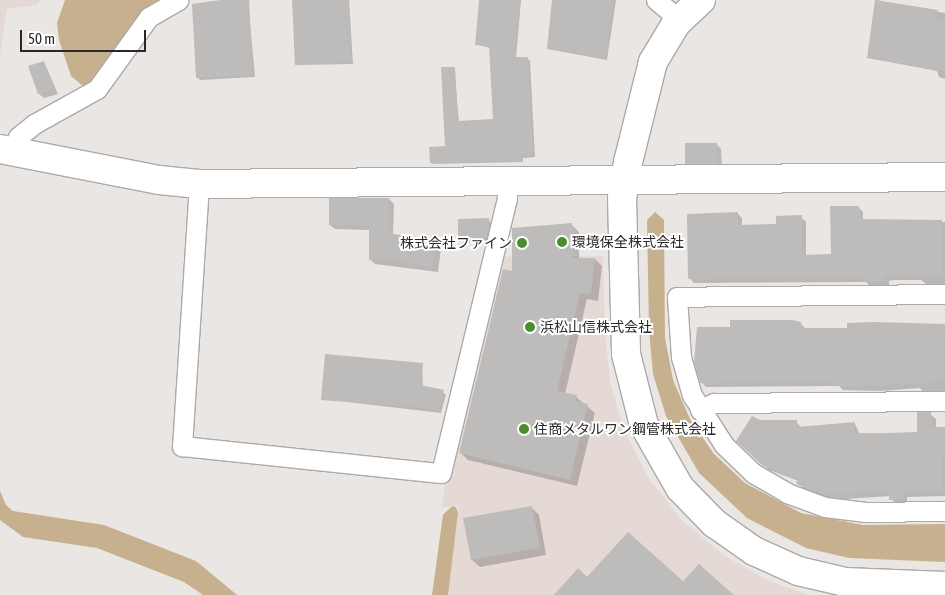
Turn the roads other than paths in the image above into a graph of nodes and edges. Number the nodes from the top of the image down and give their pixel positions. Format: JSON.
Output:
{"nodes":[{"id":1,"x":178,"y":0,"type":"edge"},
{"id":2,"x":656,"y":0,"type":"edge"},
{"id":3,"x":701,"y":0,"type":"edge"},
{"id":4,"x":679,"y":19,"type":"junction"},
{"id":5,"x":4,"y":150,"type":"edge"},
{"id":6,"x":945,"y":177,"type":"edge"},
{"id":7,"x":625,"y":180,"type":"junction"},
{"id":8,"x":507,"y":181,"type":"junction"},
{"id":9,"x":199,"y":184,"type":"junction"},
{"id":10,"x":945,"y":294,"type":"edge"},
{"id":11,"x":945,"y":401,"type":"edge"},
{"id":12,"x":700,"y":410,"type":"junction"},
{"id":13,"x":945,"y":511,"type":"edge"},
{"id":14,"x":945,"y":586,"type":"edge"}],
"edges":[{"from":1,"to":5,"type":"street"},
{"from":2,"to":4,"type":"street"},
{"from":3,"to":4,"type":"street"},
{"from":4,"to":7,"type":"street"},
{"from":5,"to":9,"type":"street"},
{"from":6,"to":7,"type":"street"},
{"from":7,"to":8,"type":"street"},
{"from":7,"to":14,"type":"street"},
{"from":8,"to":9,"type":"street"},
{"from":8,"to":9,"type":"street"},
{"from":10,"to":12,"type":"street"},
{"from":11,"to":12,"type":"street"},
{"from":12,"to":13,"type":"street"}]}
